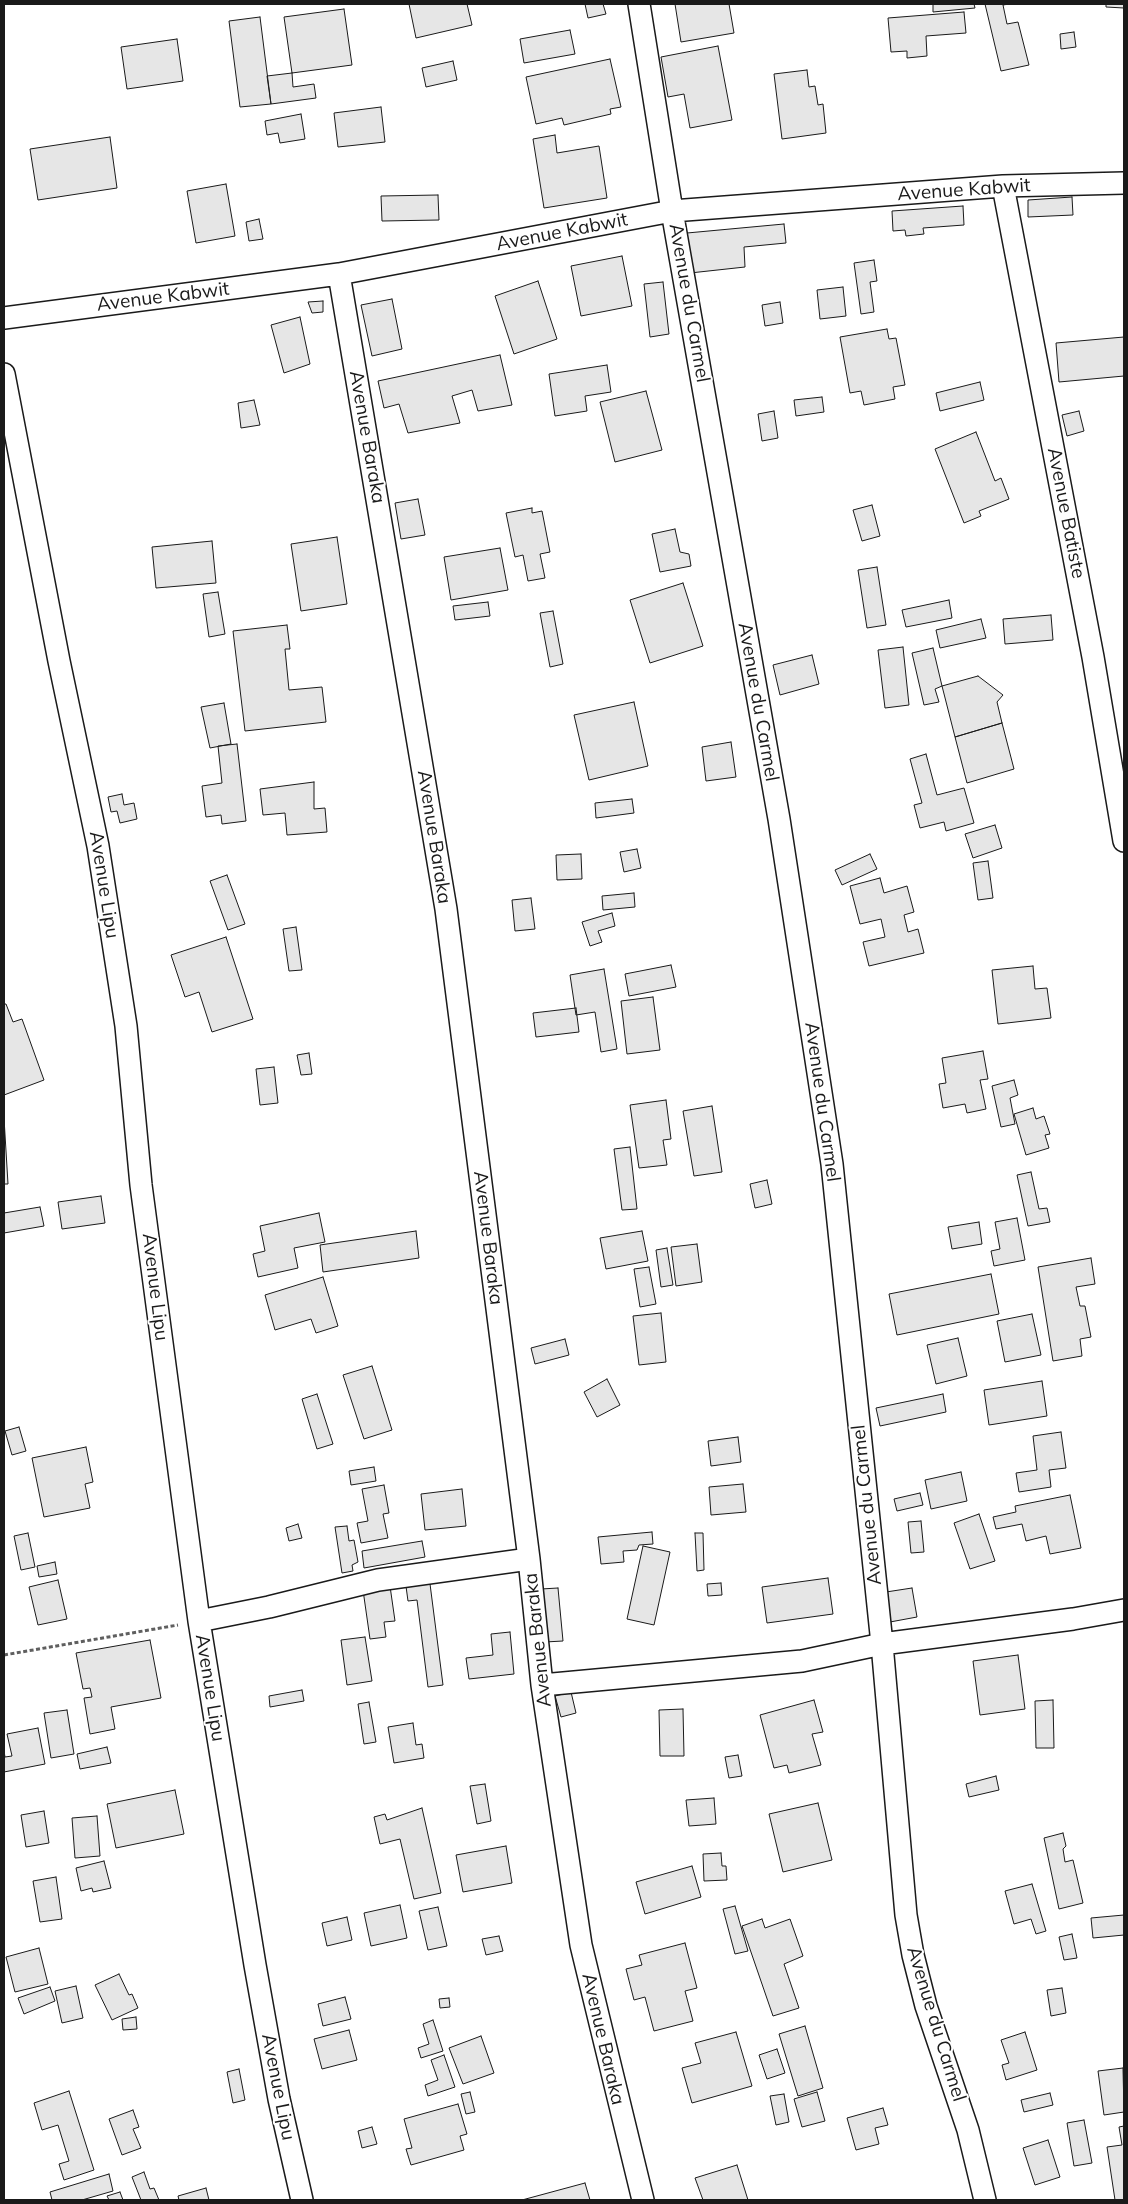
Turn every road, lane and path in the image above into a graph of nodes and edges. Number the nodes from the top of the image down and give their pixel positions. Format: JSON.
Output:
{"nodes":[{"id":1,"x":639,"y":4,"type":"edge"},
{"id":2,"x":1124,"y":183,"type":"edge"},
{"id":3,"x":1003,"y":186,"type":"junction"},
{"id":4,"x":672,"y":211,"type":"junction"},
{"id":5,"x":339,"y":274,"type":"junction"},
{"id":6,"x":4,"y":318,"type":"edge"},
{"id":7,"x":4,"y":374,"type":"edge"},
{"id":8,"x":1124,"y":842,"type":"edge"},
{"id":9,"x":529,"y":1559,"type":"junction"},
{"id":10,"x":1124,"y":1610,"type":"edge"},
{"id":11,"x":199,"y":1621,"type":"junction"},
{"id":12,"x":882,"y":1644,"type":"junction"},
{"id":13,"x":4,"y":1655,"type":"edge"},
{"id":14,"x":542,"y":1685,"type":"junction"},
{"id":15,"x":302,"y":2200,"type":"edge"},
{"id":16,"x":643,"y":2200,"type":"edge"},
{"id":17,"x":984,"y":2200,"type":"edge"}],
"edges":[{"from":1,"to":4,"type":"street","name":"Avenue du Carmel"},
{"from":2,"to":3,"type":"street","name":"Avenue Kabwit"},
{"from":3,"to":4,"type":"street","name":"Avenue Kabwit"},
{"from":3,"to":8,"type":"street","name":"Avenue Batiste"},
{"from":4,"to":5,"type":"street","name":"Avenue Kabwit"},
{"from":4,"to":12,"type":"street","name":"Avenue du Carmel"},
{"from":5,"to":6,"type":"street","name":"Avenue Kabwit"},
{"from":5,"to":9,"type":"street","name":"Avenue Baraka"},
{"from":7,"to":11,"type":"street","name":"Avenue Lipu"},
{"from":9,"to":11,"type":"street"},
{"from":9,"to":14,"type":"street","name":"Avenue Baraka"},
{"from":10,"to":12,"type":"street"},
{"from":11,"to":13,"type":"path"},
{"from":11,"to":15,"type":"street","name":"Avenue Lipu"},
{"from":12,"to":14,"type":"street"},
{"from":12,"to":17,"type":"street","name":"Avenue du Carmel"},
{"from":14,"to":16,"type":"street","name":"Avenue Baraka"}]}
